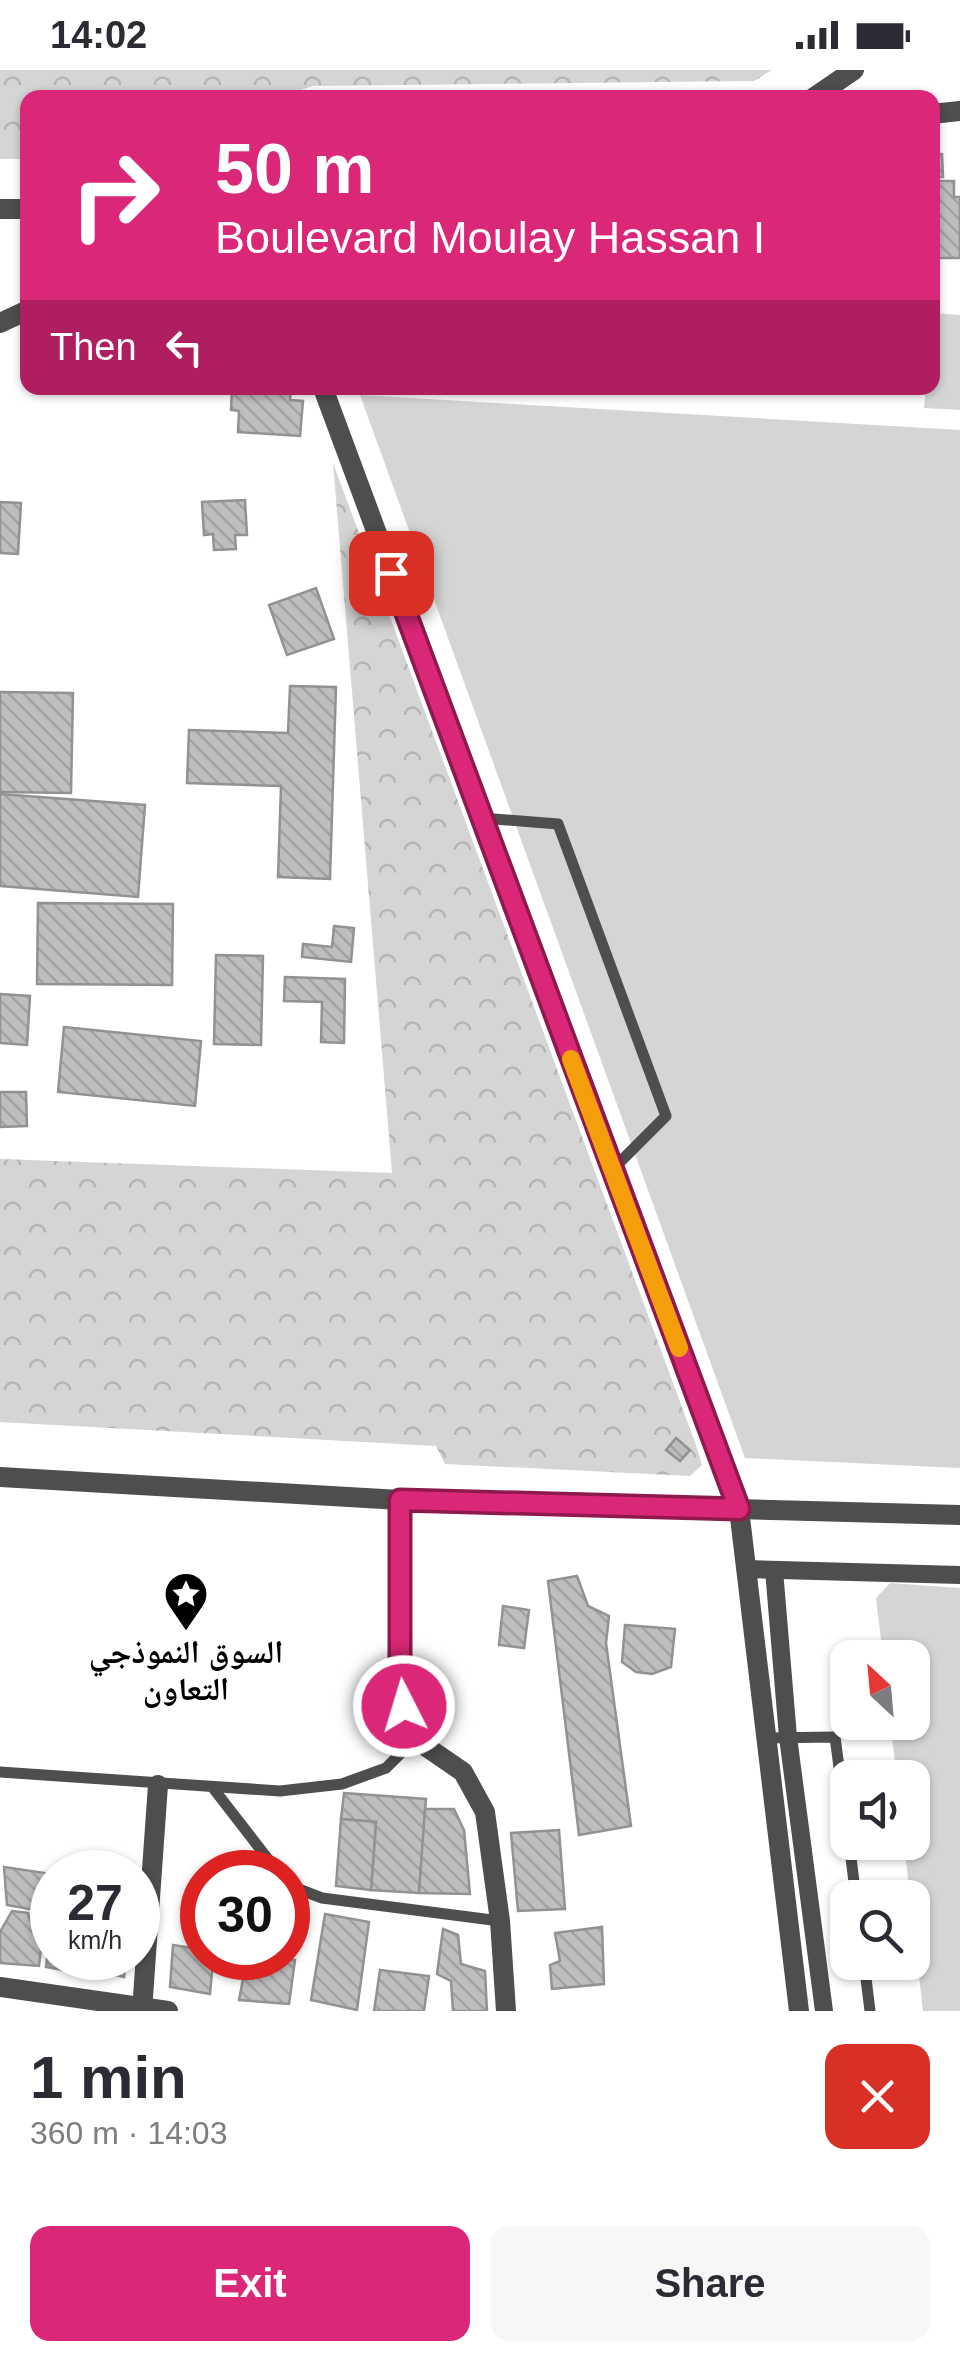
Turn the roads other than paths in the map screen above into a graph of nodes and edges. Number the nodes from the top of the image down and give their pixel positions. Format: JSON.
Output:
{"nodes":[{"id":1,"x":854,"y":70,"type":"edge"},
{"id":2,"x":825,"y":90,"type":"edge"},
{"id":3,"x":327,"y":395,"type":"edge"},
{"id":4,"x":482,"y":818,"type":"junction"},
{"id":5,"x":613,"y":1170,"type":"junction"},
{"id":6,"x":0,"y":1477,"type":"edge"},
{"id":7,"x":400,"y":1500,"type":"junction"},
{"id":8,"x":739,"y":1509,"type":"junction"},
{"id":9,"x":960,"y":1515,"type":"edge"},
{"id":10,"x":746,"y":1568,"type":"junction"},
{"id":11,"x":774,"y":1570,"type":"junction"},
{"id":12,"x":960,"y":1575,"type":"edge"},
{"id":13,"x":788,"y":1737,"type":"junction"},
{"id":14,"x":766,"y":1738,"type":"junction"},
{"id":15,"x":415,"y":1739,"type":"junction"},
{"id":16,"x":837,"y":1760,"type":"edge"},
{"id":17,"x":0,"y":1772,"type":"edge"},
{"id":18,"x":158,"y":1785,"type":"junction"},
{"id":19,"x":213,"y":1788,"type":"junction"},
{"id":20,"x":261,"y":1850,"type":"edge"},
{"id":21,"x":310,"y":1893,"type":"edge"},
{"id":22,"x":500,"y":1920,"type":"junction"},
{"id":23,"x":866,"y":1980,"type":"edge"},
{"id":24,"x":0,"y":1987,"type":"edge"},
{"id":25,"x":142,"y":2009,"type":"edge"},
{"id":26,"x":168,"y":2011,"type":"edge"},
{"id":27,"x":506,"y":2011,"type":"edge"},
{"id":28,"x":798,"y":2011,"type":"edge"},
{"id":29,"x":824,"y":2011,"type":"edge"},
{"id":30,"x":870,"y":2011,"type":"edge"}],
"edges":[{"from":1,"to":2,"type":"street"},
{"from":3,"to":4,"type":"street"},
{"from":4,"to":5,"type":"street"},
{"from":4,"to":5,"type":"lane"},
{"from":5,"to":8,"type":"street"},
{"from":6,"to":7,"type":"street"},
{"from":7,"to":8,"type":"street"},
{"from":7,"to":15,"type":"street"},
{"from":8,"to":9,"type":"street"},
{"from":8,"to":10,"type":"street"},
{"from":10,"to":11,"type":"street"},
{"from":10,"to":14,"type":"street"},
{"from":11,"to":12,"type":"street"},
{"from":11,"to":13,"type":"street"},
{"from":13,"to":14,"type":"lane"},
{"from":13,"to":16,"type":"lane"},
{"from":13,"to":29,"type":"street"},
{"from":14,"to":28,"type":"street"},
{"from":15,"to":19,"type":"lane"},
{"from":15,"to":22,"type":"street"},
{"from":17,"to":18,"type":"lane"},
{"from":18,"to":19,"type":"lane"},
{"from":18,"to":25,"type":"street"},
{"from":19,"to":20,"type":"lane"},
{"from":21,"to":22,"type":"lane"},
{"from":22,"to":27,"type":"street"},
{"from":23,"to":30,"type":"lane"},
{"from":24,"to":25,"type":"street"},
{"from":25,"to":26,"type":"street"}]}
